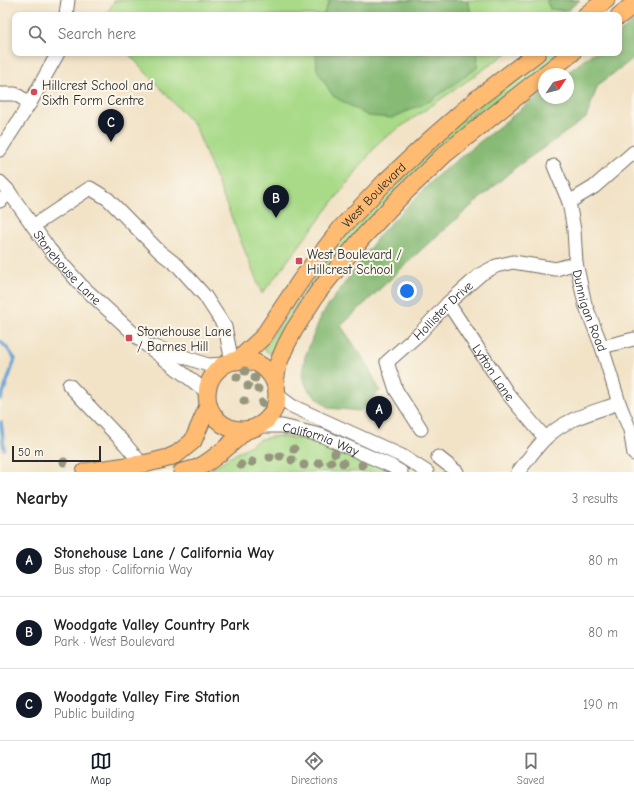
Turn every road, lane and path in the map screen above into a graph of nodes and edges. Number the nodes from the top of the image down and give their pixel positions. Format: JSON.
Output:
{"nodes":[{"id":1,"x":68,"y":0,"type":"edge"},
{"id":2,"x":606,"y":0,"type":"edge"},
{"id":3,"x":634,"y":4,"type":"edge"},
{"id":4,"x":66,"y":12,"type":"edge"},
{"id":5,"x":590,"y":12,"type":"edge"},
{"id":6,"x":622,"y":14,"type":"edge"},
{"id":7,"x":56,"y":56,"type":"edge"},
{"id":8,"x":533,"y":56,"type":"edge"},
{"id":9,"x":568,"y":56,"type":"edge"},
{"id":10,"x":552,"y":68,"type":"edge"},
{"id":11,"x":538,"y":79,"type":"edge"},
{"id":12,"x":0,"y":94,"type":"edge"},
{"id":13,"x":30,"y":103,"type":"junction"},
{"id":14,"x":0,"y":150,"type":"edge"},
{"id":15,"x":634,"y":152,"type":"edge"},
{"id":16,"x":554,"y":166,"type":"dead end"},
{"id":17,"x":0,"y":182,"type":"edge"},
{"id":18,"x":5,"y":197,"type":"edge"},
{"id":19,"x":569,"y":202,"type":"junction"},
{"id":20,"x":33,"y":226,"type":"junction"},
{"id":21,"x":576,"y":263,"type":"junction"},
{"id":22,"x":448,"y":303,"type":"junction"},
{"id":23,"x":634,"y":339,"type":"edge"},
{"id":24,"x":145,"y":344,"type":"junction"},
{"id":25,"x":602,"y":347,"type":"junction"},
{"id":26,"x":232,"y":362,"type":"junction"},
{"id":27,"x":69,"y":385,"type":"dead end"},
{"id":28,"x":276,"y":388,"type":"junction"},
{"id":29,"x":208,"y":399,"type":"junction"},
{"id":30,"x":619,"y":403,"type":"junction"},
{"id":31,"x":253,"y":428,"type":"junction"},
{"id":32,"x":421,"y":429,"type":"dead end"},
{"id":33,"x":545,"y":438,"type":"junction"},
{"id":34,"x":634,"y":454,"type":"edge"},
{"id":35,"x":438,"y":457,"type":"dead end"},
{"id":36,"x":142,"y":464,"type":"junction"},
{"id":37,"x":85,"y":472,"type":"edge"},
{"id":38,"x":182,"y":472,"type":"edge"},
{"id":39,"x":401,"y":472,"type":"edge"},
{"id":40,"x":426,"y":472,"type":"edge"},
{"id":41,"x":457,"y":472,"type":"edge"},
{"id":42,"x":518,"y":472,"type":"edge"}],
"edges":[{"from":1,"to":4,"type":"street"},
{"from":2,"to":5,"type":"main road"},
{"from":3,"to":6,"type":"main road"},
{"from":7,"to":13,"type":"street"},
{"from":8,"to":26,"type":"main road","name":"West Boulevard"},
{"from":9,"to":10,"type":"main road","name":"West Boulevard"},
{"from":11,"to":28,"type":"main road","name":"West Boulevard"},
{"from":12,"to":13,"type":"street"},
{"from":13,"to":14,"type":"street"},
{"from":15,"to":19,"type":"street"},
{"from":16,"to":19,"type":"street","name":"Dunnigan Road"},
{"from":17,"to":18,"type":"street","name":"Stonehouse Lane"},
{"from":18,"to":20,"type":"street","name":"Stonehouse Lane"},
{"from":19,"to":21,"type":"street","name":"Dunnigan Road"},
{"from":20,"to":24,"type":"street","name":"Stonehouse Lane"},
{"from":20,"to":26,"type":"street"},
{"from":21,"to":22,"type":"street","name":"Hollister Drive"},
{"from":21,"to":25,"type":"street","name":"Dunnigan Road"},
{"from":22,"to":32,"type":"street","name":"Hollister Drive"},
{"from":22,"to":33,"type":"street","name":"Lytton Lane"},
{"from":23,"to":25,"type":"street"},
{"from":24,"to":26,"type":"street","name":"Stonehouse Lane"},
{"from":24,"to":29,"type":"street","name":"Stonehouse Lane"},
{"from":25,"to":30,"type":"street","name":"Dunnigan Road"},
{"from":26,"to":28,"type":"main road"},
{"from":26,"to":29,"type":"main road"},
{"from":27,"to":36,"type":"street"},
{"from":28,"to":31,"type":"main road"},
{"from":28,"to":40,"type":"street","name":"California Way"},
{"from":29,"to":31,"type":"main road"},
{"from":29,"to":36,"type":"main road"},
{"from":30,"to":33,"type":"street"},
{"from":30,"to":34,"type":"street","name":"Dunnigan Road"},
{"from":31,"to":38,"type":"main road"},
{"from":31,"to":39,"type":"street","name":"California Way"},
{"from":33,"to":42,"type":"street"},
{"from":35,"to":41,"type":"street"},
{"from":36,"to":37,"type":"main road"}]}
